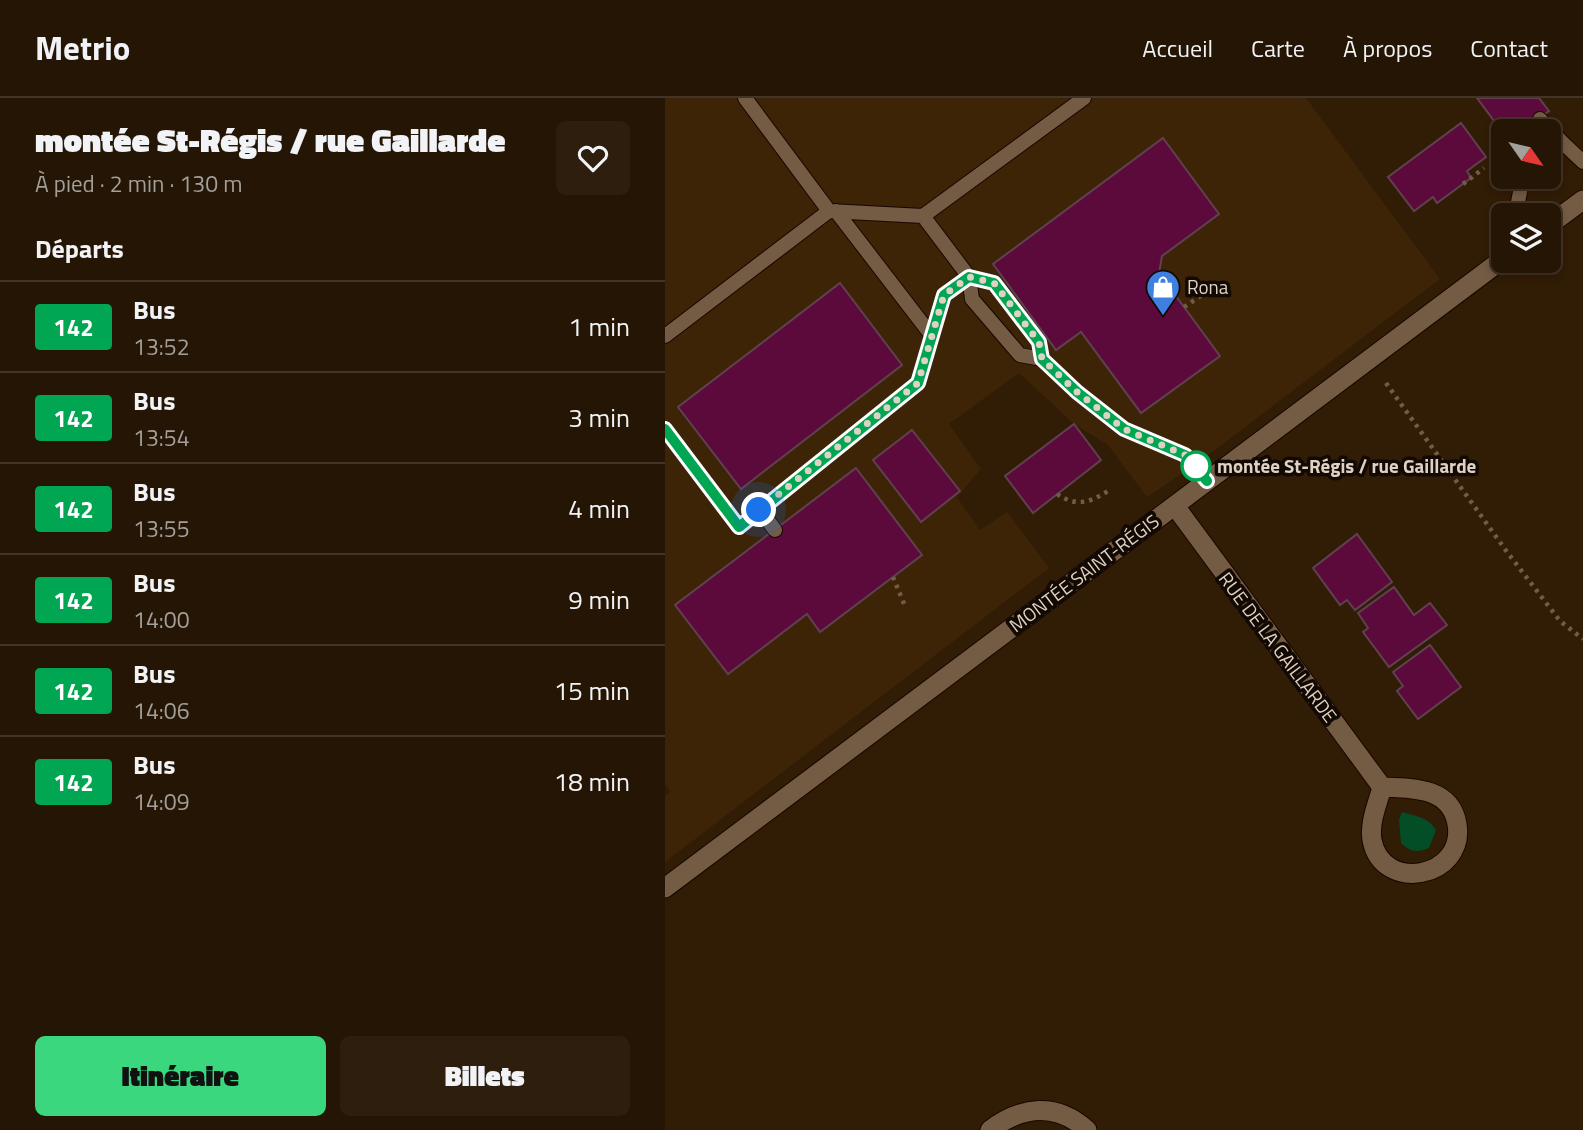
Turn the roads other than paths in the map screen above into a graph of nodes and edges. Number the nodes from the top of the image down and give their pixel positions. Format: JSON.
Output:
{"nodes":[{"id":1,"x":745,"y":98,"type":"edge"},
{"id":2,"x":1084,"y":98,"type":"edge"},
{"id":3,"x":1561,"y":147,"type":"edge"},
{"id":4,"x":1583,"y":162,"type":"edge"},
{"id":5,"x":1521,"y":189,"type":"edge"},
{"id":6,"x":1583,"y":200,"type":"edge"},
{"id":7,"x":1518,"y":202,"type":"dead end"},
{"id":8,"x":832,"y":211,"type":"junction"},
{"id":9,"x":923,"y":216,"type":"junction"},
{"id":10,"x":1561,"y":216,"type":"edge"},
{"id":11,"x":1491,"y":268,"type":"edge"},
{"id":12,"x":969,"y":277,"type":"junction"},
{"id":13,"x":665,"y":336,"type":"edge"},
{"id":14,"x":932,"y":336,"type":"junction"},
{"id":15,"x":1042,"y":359,"type":"junction"},
{"id":16,"x":665,"y":429,"type":"edge"},
{"id":17,"x":1207,"y":481,"type":"junction"},
{"id":18,"x":1175,"y":506,"type":"junction"},
{"id":19,"x":759,"y":510,"type":"junction"},
{"id":20,"x":775,"y":530,"type":"dead end"},
{"id":21,"x":1383,"y":787,"type":"junction"},
{"id":22,"x":665,"y":888,"type":"edge"},
{"id":23,"x":990,"y":1130,"type":"edge"},
{"id":24,"x":1087,"y":1130,"type":"edge"}],
"edges":[{"from":1,"to":8,"type":"lane"},
{"from":2,"to":9,"type":"lane"},
{"from":3,"to":4,"type":"lane"},
{"from":5,"to":7,"type":"lane"},
{"from":6,"to":10,"type":"street"},
{"from":8,"to":9,"type":"lane"},
{"from":8,"to":13,"type":"lane"},
{"from":8,"to":14,"type":"lane"},
{"from":9,"to":12,"type":"lane"},
{"from":11,"to":17,"type":"street","name":"MONTÉE SAINT-RÉGIS"},
{"from":12,"to":14,"type":"lane"},
{"from":12,"to":15,"type":"lane"},
{"from":12,"to":15,"type":"lane"},
{"from":14,"to":19,"type":"lane"},
{"from":15,"to":17,"type":"lane"},
{"from":16,"to":19,"type":"lane"},
{"from":17,"to":18,"type":"street","name":"MONTÉE SAINT-RÉGIS"},
{"from":18,"to":21,"type":"street","name":"RUE DE LA GAILLARDE"},
{"from":18,"to":22,"type":"street","name":"MONTÉE SAINT-RÉGIS"},
{"from":19,"to":20,"type":"lane"},
{"from":21,"to":21,"type":"street"},
{"from":23,"to":24,"type":"street"}]}
